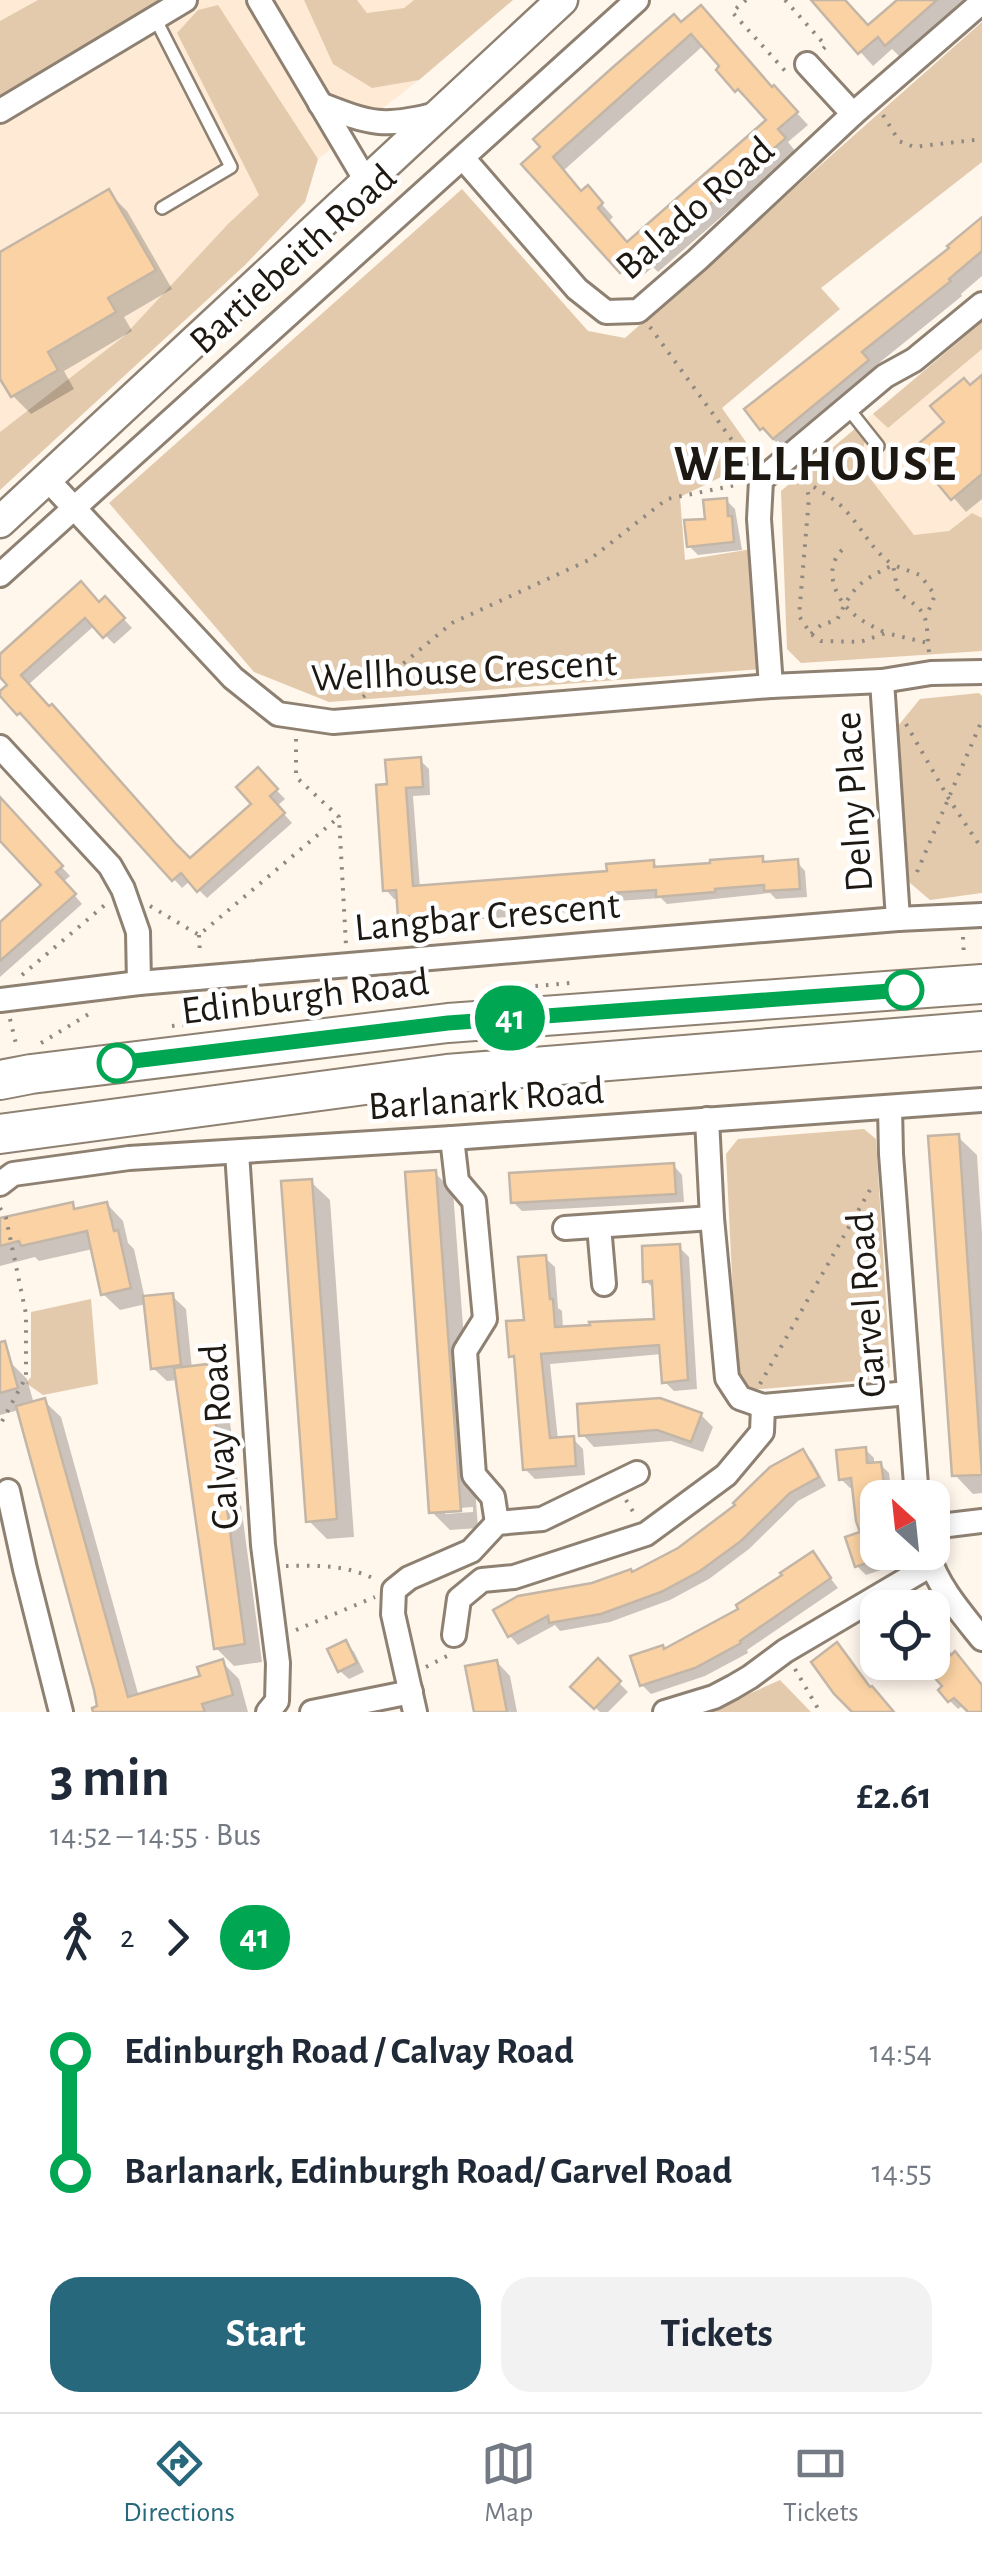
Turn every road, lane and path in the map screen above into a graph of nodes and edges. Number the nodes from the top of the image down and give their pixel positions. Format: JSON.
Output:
{"nodes":[{"id":1,"x":186,"y":0,"type":"edge"},
{"id":2,"x":259,"y":0,"type":"edge"},
{"id":3,"x":562,"y":0,"type":"edge"},
{"id":4,"x":637,"y":0,"type":"edge"},
{"id":5,"x":746,"y":0,"type":"edge"},
{"id":6,"x":785,"y":0,"type":"edge"},
{"id":7,"x":982,"y":2,"type":"edge"},
{"id":8,"x":155,"y":18,"type":"junction"},
{"id":9,"x":807,"y":64,"type":"junction"},
{"id":10,"x":872,"y":98,"type":"junction"},
{"id":11,"x":320,"y":104,"type":"junction"},
{"id":12,"x":0,"y":111,"type":"edge"},
{"id":13,"x":440,"y":113,"type":"junction"},
{"id":14,"x":854,"y":114,"type":"junction"},
{"id":15,"x":982,"y":139,"type":"edge"},
{"id":16,"x":463,"y":158,"type":"junction"},
{"id":17,"x":366,"y":180,"type":"junction"},
{"id":18,"x":162,"y":208,"type":"dead end"},
{"id":19,"x":982,"y":304,"type":"edge"},
{"id":20,"x":638,"y":311,"type":"junction"},
{"id":21,"x":847,"y":407,"type":"junction"},
{"id":22,"x":878,"y":446,"type":"dead end"},
{"id":23,"x":786,"y":458,"type":"junction"},
{"id":24,"x":47,"y":479,"type":"junction"},
{"id":25,"x":761,"y":480,"type":"junction"},
{"id":26,"x":805,"y":482,"type":"junction"},
{"id":27,"x":74,"y":508,"type":"junction"},
{"id":28,"x":0,"y":522,"type":"edge"},
{"id":29,"x":842,"y":550,"type":"dead end"},
{"id":30,"x":893,"y":565,"type":"junction"},
{"id":31,"x":0,"y":575,"type":"edge"},
{"id":32,"x":844,"y":604,"type":"junction"},
{"id":33,"x":926,"y":618,"type":"junction"},
{"id":34,"x":810,"y":634,"type":"junction"},
{"id":35,"x":886,"y":634,"type":"junction"},
{"id":36,"x":928,"y":643,"type":"junction"},
{"id":37,"x":982,"y":672,"type":"edge"},
{"id":38,"x":931,"y":673,"type":"junction"},
{"id":39,"x":882,"y":681,"type":"junction"},
{"id":40,"x":771,"y":686,"type":"junction"},
{"id":41,"x":296,"y":716,"type":"junction"},
{"id":42,"x":982,"y":720,"type":"edge"},
{"id":43,"x":333,"y":722,"type":"junction"},
{"id":44,"x":0,"y":747,"type":"edge"},
{"id":45,"x":949,"y":799,"type":"junction"},
{"id":46,"x":340,"y":816,"type":"junction"},
{"id":47,"x":982,"y":848,"type":"edge"},
{"id":48,"x":123,"y":889,"type":"junction"},
{"id":49,"x":982,"y":915,"type":"edge"},
{"id":50,"x":898,"y":919,"type":"junction"},
{"id":51,"x":347,"y":965,"type":"junction"},
{"id":52,"x":139,"y":983,"type":"junction"},
{"id":53,"x":982,"y":984,"type":"edge"},
{"id":54,"x":7,"y":994,"type":"edge"},
{"id":55,"x":982,"y":1031,"type":"edge"},
{"id":56,"x":9,"y":1066,"type":"edge"},
{"id":57,"x":982,"y":1100,"type":"edge"},
{"id":58,"x":890,"y":1108,"type":"junction"},
{"id":59,"x":706,"y":1119,"type":"junction"},
{"id":60,"x":0,"y":1134,"type":"edge"},
{"id":61,"x":452,"y":1138,"type":"junction"},
{"id":62,"x":237,"y":1152,"type":"junction"},
{"id":63,"x":891,"y":1154,"type":"junction"},
{"id":64,"x":0,"y":1184,"type":"edge"},
{"id":65,"x":0,"y":1208,"type":"edge"},
{"id":66,"x":712,"y":1218,"type":"junction"},
{"id":67,"x":600,"y":1226,"type":"junction"},
{"id":68,"x":565,"y":1228,"type":"dead end"},
{"id":69,"x":604,"y":1284,"type":"dead end"},
{"id":70,"x":909,"y":1393,"type":"junction"},
{"id":71,"x":757,"y":1404,"type":"junction"},
{"id":72,"x":0,"y":1425,"type":"edge"},
{"id":73,"x":626,"y":1478,"type":"joint"},
{"id":74,"x":915,"y":1480,"type":"edge"},
{"id":75,"x":8,"y":1491,"type":"dead end"},
{"id":76,"x":982,"y":1521,"type":"edge"},
{"id":77,"x":498,"y":1523,"type":"junction"},
{"id":78,"x":950,"y":1525,"type":"edge"},
{"id":79,"x":646,"y":1534,"type":"junction"},
{"id":80,"x":266,"y":1566,"type":"junction"},
{"id":81,"x":912,"y":1570,"type":"edge"},
{"id":82,"x":935,"y":1570,"type":"edge"},
{"id":83,"x":394,"y":1590,"type":"junction"},
{"id":84,"x":454,"y":1636,"type":"joint"},
{"id":85,"x":275,"y":1639,"type":"junction"},
{"id":86,"x":982,"y":1640,"type":"edge"},
{"id":87,"x":785,"y":1652,"type":"junction"},
{"id":88,"x":413,"y":1702,"type":"edge"},
{"id":89,"x":273,"y":1707,"type":"edge"},
{"id":90,"x":61,"y":1712,"type":"edge"},
{"id":91,"x":309,"y":1712,"type":"edge"},
{"id":92,"x":666,"y":1712,"type":"edge"},
{"id":93,"x":820,"y":1712,"type":"edge"}],
"edges":[{"from":1,"to":8,"type":"street"},
{"from":2,"to":11,"type":"street"},
{"from":3,"to":13,"type":"street","name":"Bartiebeith Road"},
{"from":4,"to":16,"type":"street","name":"Bartiebeith Road"},
{"from":5,"to":9,"type":"path"},
{"from":6,"to":9,"type":"path"},
{"from":7,"to":10,"type":"street","name":"Balado Road"},
{"from":8,"to":12,"type":"street"},
{"from":8,"to":18,"type":"lane"},
{"from":9,"to":14,"type":"street"},
{"from":10,"to":14,"type":"street","name":"Balado Road"},
{"from":10,"to":15,"type":"path"},
{"from":11,"to":13,"type":"street"},
{"from":11,"to":17,"type":"street"},
{"from":13,"to":17,"type":"street","name":"Bartiebeith Road"},
{"from":14,"to":20,"type":"street","name":"Balado Road"},
{"from":16,"to":20,"type":"street","name":"Balado Road"},
{"from":16,"to":27,"type":"street","name":"Bartiebeith Road"},
{"from":17,"to":24,"type":"street","name":"Bartiebeith Road"},
{"from":19,"to":21,"type":"street"},
{"from":20,"to":25,"type":"path"},
{"from":21,"to":22,"type":"lane"},
{"from":21,"to":23,"type":"street"},
{"from":23,"to":25,"type":"street"},
{"from":23,"to":26,"type":"path"},
{"from":24,"to":27,"type":"street","name":"Wellhouse Crescent"},
{"from":24,"to":28,"type":"street","name":"Bartiebeith Road"},
{"from":25,"to":40,"type":"street"},
{"from":25,"to":43,"type":"path"},
{"from":26,"to":30,"type":"path"},
{"from":26,"to":34,"type":"path"},
{"from":27,"to":31,"type":"street","name":"Bartiebeith Road"},
{"from":27,"to":41,"type":"street","name":"Wellhouse Crescent"},
{"from":29,"to":32,"type":"path"},
{"from":30,"to":32,"type":"path"},
{"from":30,"to":33,"type":"path"},
{"from":30,"to":33,"type":"path"},
{"from":32,"to":34,"type":"path"},
{"from":32,"to":35,"type":"path"},
{"from":33,"to":36,"type":"path"},
{"from":34,"to":35,"type":"path"},
{"from":35,"to":36,"type":"path"},
{"from":36,"to":38,"type":"path"},
{"from":37,"to":38,"type":"street","name":"Wellhouse Crescent"},
{"from":38,"to":39,"type":"street","name":"Wellhouse Crescent"},
{"from":39,"to":40,"type":"street","name":"Wellhouse Crescent"},
{"from":39,"to":45,"type":"path"},
{"from":39,"to":50,"type":"street","name":"Delny Place"},
{"from":40,"to":43,"type":"street","name":"Wellhouse Crescent"},
{"from":41,"to":43,"type":"street","name":"Wellhouse Crescent"},
{"from":41,"to":46,"type":"path"},
{"from":42,"to":45,"type":"path"},
{"from":44,"to":48,"type":"street"},
{"from":45,"to":47,"type":"path"},
{"from":45,"to":50,"type":"path"},
{"from":46,"to":48,"type":"path"},
{"from":46,"to":51,"type":"path"},
{"from":48,"to":52,"type":"street"},
{"from":48,"to":54,"type":"path"},
{"from":49,"to":50,"type":"street","name":"Langbar Crescent"},
{"from":50,"to":51,"type":"street","name":"Langbar Crescent"},
{"from":51,"to":52,"type":"street","name":"Langbar Crescent"},
{"from":52,"to":54,"type":"street","name":"Langbar Crescent"},
{"from":53,"to":56,"type":"main road","name":"Edinburgh Road"},
{"from":54,"to":56,"type":"path"},
{"from":55,"to":60,"type":"main road"},
{"from":57,"to":58,"type":"street","name":"Barlanark Road"},
{"from":58,"to":59,"type":"street","name":"Barlanark Road"},
{"from":58,"to":63,"type":"street","name":"Garvel Road"},
{"from":59,"to":61,"type":"street","name":"Barlanark Road"},
{"from":59,"to":66,"type":"street"},
{"from":61,"to":62,"type":"street","name":"Barlanark Road"},
{"from":61,"to":77,"type":"street"},
{"from":62,"to":64,"type":"street","name":"Barlanark Road"},
{"from":62,"to":80,"type":"street","name":"Calvay Road"},
{"from":63,"to":70,"type":"street","name":"Garvel Road"},
{"from":63,"to":71,"type":"path"},
{"from":65,"to":72,"type":"path"},
{"from":66,"to":67,"type":"street"},
{"from":66,"to":71,"type":"street"},
{"from":67,"to":68,"type":"street"},
{"from":67,"to":69,"type":"street"},
{"from":70,"to":71,"type":"street"},
{"from":70,"to":74,"type":"street","name":"Garvel Road"},
{"from":71,"to":79,"type":"street"},
{"from":73,"to":77,"type":"street"},
{"from":73,"to":79,"type":"path"},
{"from":75,"to":90,"type":"street"},
{"from":76,"to":78,"type":"street"},
{"from":77,"to":83,"type":"street"},
{"from":79,"to":84,"type":"street"},
{"from":80,"to":83,"type":"path"},
{"from":80,"to":85,"type":"street","name":"Calvay Road"},
{"from":81,"to":87,"type":"street"},
{"from":82,"to":86,"type":"street"},
{"from":83,"to":85,"type":"path"},
{"from":83,"to":88,"type":"street"},
{"from":84,"to":88,"type":"path"},
{"from":85,"to":89,"type":"street","name":"Calvay Road"},
{"from":87,"to":92,"type":"street"},
{"from":87,"to":93,"type":"path"},
{"from":88,"to":91,"type":"street"},
{"from":89,"to":91,"type":"street"}]}
